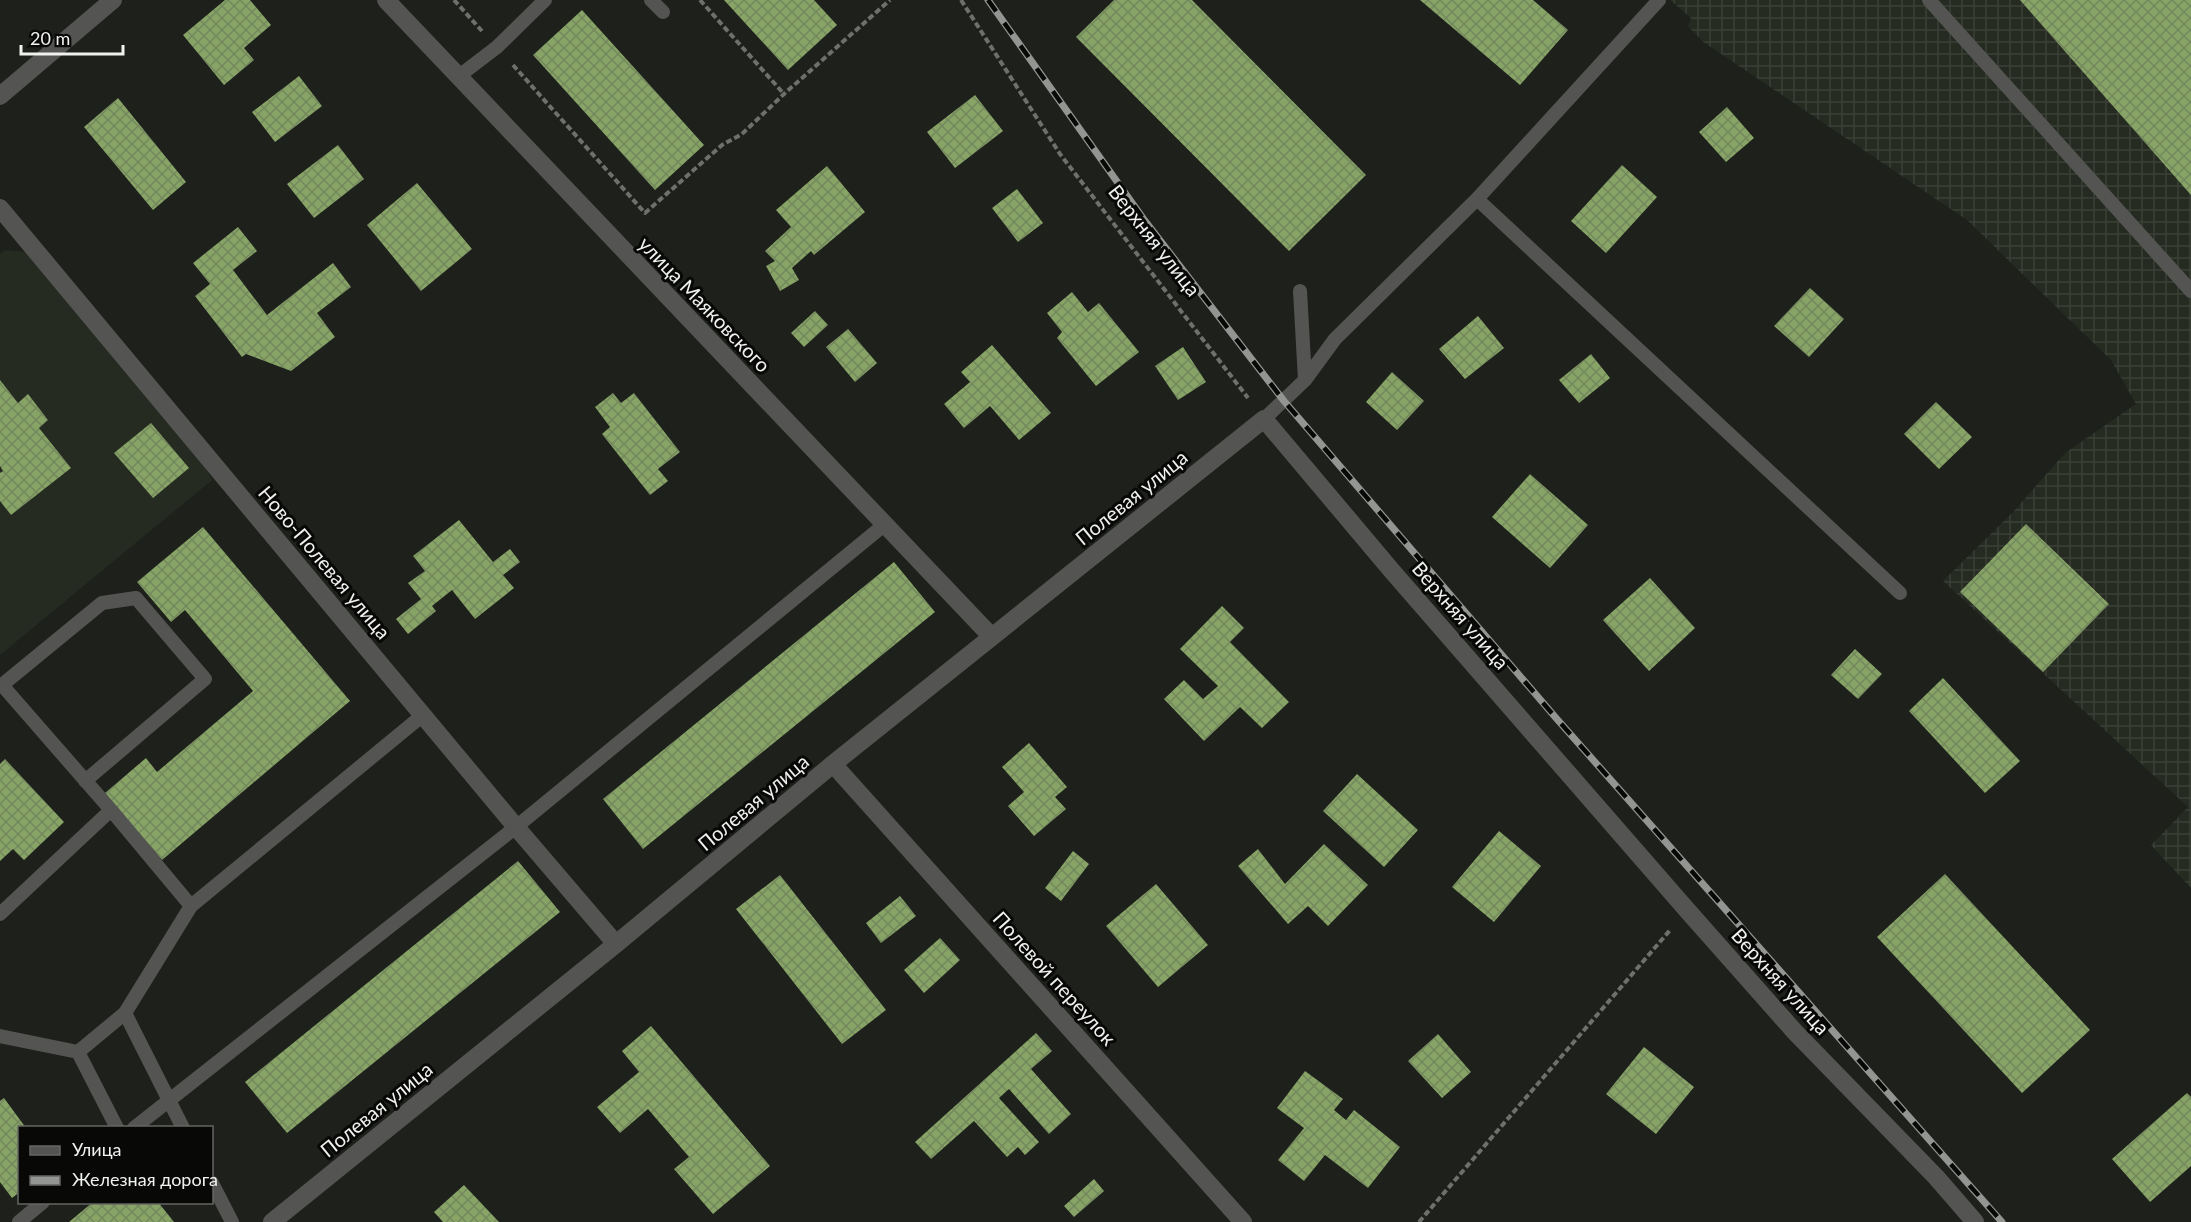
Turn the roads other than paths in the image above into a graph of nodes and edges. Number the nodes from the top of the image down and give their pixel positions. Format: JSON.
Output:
{"nodes":[{"id":1,"x":113,"y":0,"type":"edge"},
{"id":2,"x":386,"y":0,"type":"edge"},
{"id":3,"x":545,"y":0,"type":"edge"},
{"id":4,"x":651,"y":0,"type":"edge"},
{"id":5,"x":1659,"y":0,"type":"edge"},
{"id":6,"x":1929,"y":0,"type":"edge"},
{"id":7,"x":663,"y":12,"type":"dead end"},
{"id":8,"x":459,"y":76,"type":"junction"},
{"id":9,"x":0,"y":96,"type":"edge"},
{"id":10,"x":1477,"y":199,"type":"junction"},
{"id":11,"x":0,"y":208,"type":"edge"},
{"id":12,"x":1300,"y":291,"type":"dead end"},
{"id":13,"x":2191,"y":291,"type":"edge"},
{"id":14,"x":1305,"y":380,"type":"junction"},
{"id":15,"x":1264,"y":419,"type":"junction"},
{"id":16,"x":884,"y":525,"type":"junction"},
{"id":17,"x":1900,"y":593,"type":"dead end"},
{"id":18,"x":992,"y":637,"type":"junction"},
{"id":19,"x":423,"y":715,"type":"junction"},
{"id":20,"x":833,"y":764,"type":"junction"},
{"id":21,"x":86,"y":781,"type":"junction"},
{"id":22,"x":111,"y":810,"type":"junction"},
{"id":23,"x":516,"y":827,"type":"junction"},
{"id":24,"x":191,"y":906,"type":"junction"},
{"id":25,"x":0,"y":914,"type":"edge"},
{"id":26,"x":616,"y":944,"type":"junction"},
{"id":27,"x":125,"y":1014,"type":"junction"},
{"id":28,"x":0,"y":1036,"type":"edge"},
{"id":29,"x":78,"y":1052,"type":"junction"},
{"id":30,"x":169,"y":1100,"type":"junction"},
{"id":31,"x":116,"y":1126,"type":"edge"},
{"id":32,"x":136,"y":1126,"type":"edge"},
{"id":33,"x":182,"y":1126,"type":"edge"},
{"id":34,"x":213,"y":1185,"type":"edge"},
{"id":35,"x":42,"y":1204,"type":"edge"},
{"id":36,"x":19,"y":1222,"type":"edge"},
{"id":37,"x":232,"y":1222,"type":"edge"},
{"id":38,"x":272,"y":1222,"type":"edge"},
{"id":39,"x":1243,"y":1222,"type":"edge"},
{"id":40,"x":1975,"y":1222,"type":"edge"}],
"edges":[{"from":1,"to":9,"type":"street"},
{"from":2,"to":8,"type":"street","name":"улица Маяковского"},
{"from":3,"to":8,"type":"lane"},
{"from":4,"to":7,"type":"lane"},
{"from":5,"to":10,"type":"lane"},
{"from":6,"to":13,"type":"lane"},
{"from":8,"to":16,"type":"street","name":"улица Маяковского"},
{"from":10,"to":14,"type":"lane"},
{"from":10,"to":17,"type":"lane"},
{"from":11,"to":19,"type":"street","name":"Ново-Полевая улица"},
{"from":12,"to":14,"type":"lane"},
{"from":14,"to":15,"type":"lane"},
{"from":15,"to":18,"type":"street","name":"Полевая улица"},
{"from":15,"to":40,"type":"street","name":"Верхняя улица"},
{"from":16,"to":18,"type":"street","name":"улица Маяковского"},
{"from":16,"to":23,"type":"lane"},
{"from":18,"to":20,"type":"street","name":"Полевая улица"},
{"from":19,"to":23,"type":"street","name":"Ново-Полевая улица"},
{"from":19,"to":24,"type":"lane"},
{"from":20,"to":26,"type":"street","name":"Полевая улица"},
{"from":20,"to":39,"type":"street","name":"Полевой переулок"},
{"from":21,"to":21,"type":"lane"},
{"from":21,"to":22,"type":"lane"},
{"from":22,"to":24,"type":"lane"},
{"from":22,"to":25,"type":"lane"},
{"from":23,"to":26,"type":"street","name":"Ново-Полевая улица"},
{"from":23,"to":30,"type":"lane"},
{"from":24,"to":27,"type":"lane"},
{"from":26,"to":38,"type":"street","name":"Полевая улица"},
{"from":27,"to":29,"type":"lane"},
{"from":27,"to":30,"type":"lane"},
{"from":28,"to":29,"type":"lane"},
{"from":29,"to":31,"type":"lane"},
{"from":30,"to":32,"type":"lane"},
{"from":30,"to":33,"type":"lane"},
{"from":34,"to":37,"type":"lane"},
{"from":35,"to":36,"type":"lane"}]}
